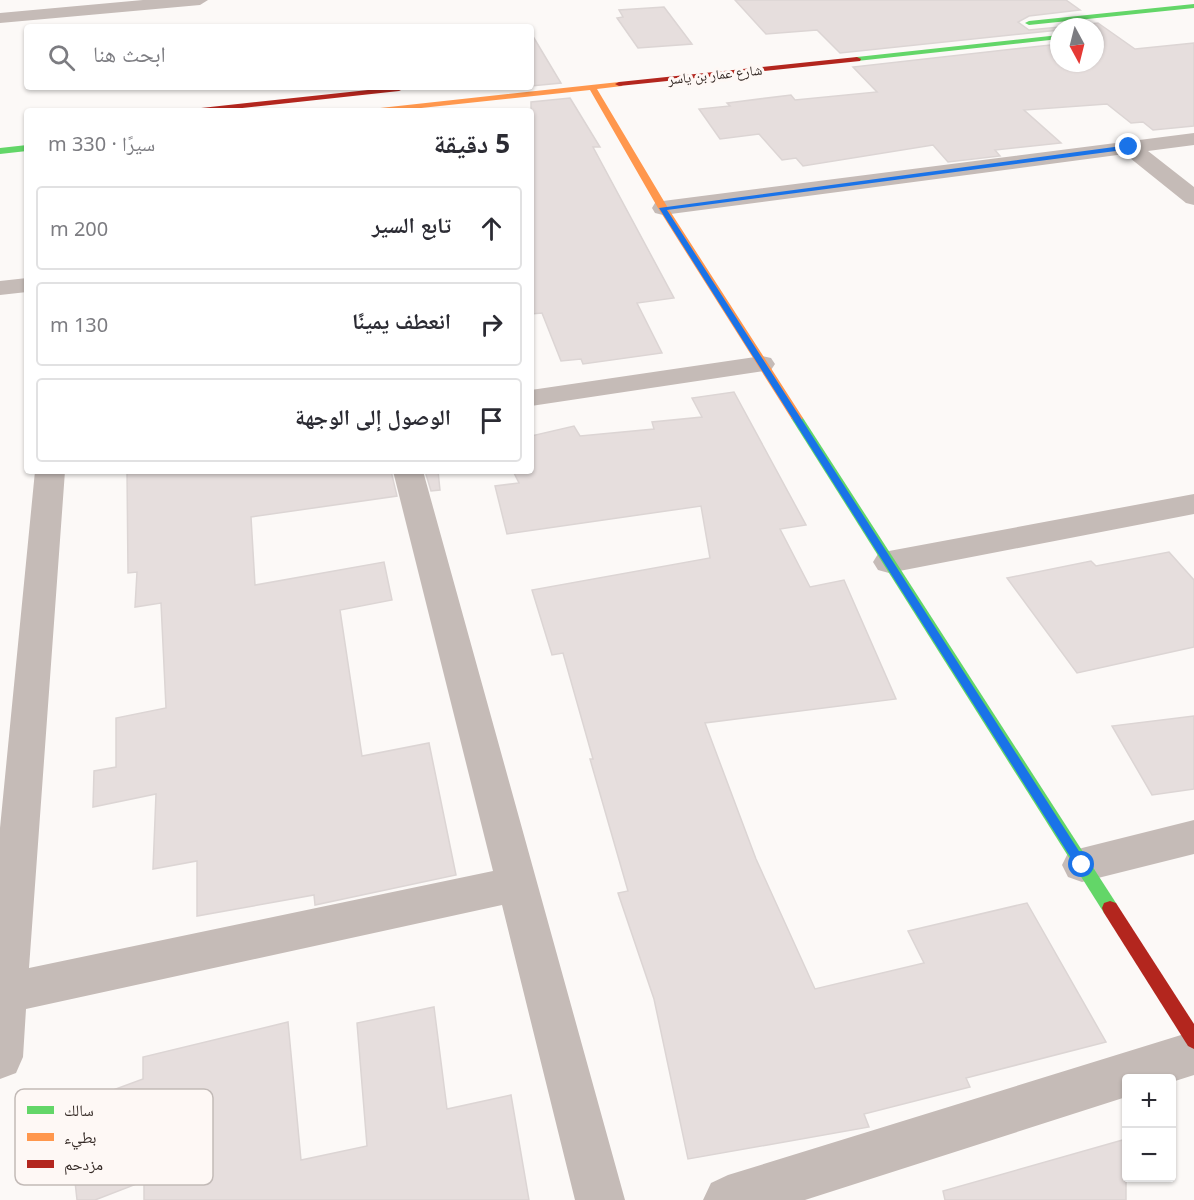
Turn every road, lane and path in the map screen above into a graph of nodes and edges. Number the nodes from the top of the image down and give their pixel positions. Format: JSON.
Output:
{"nodes":[{"id":1,"x":200,"y":0,"type":"edge"},
{"id":2,"x":104,"y":4,"type":"edge"},
{"id":3,"x":1194,"y":6,"type":"edge"},
{"id":4,"x":0,"y":18,"type":"edge"},
{"id":5,"x":1017,"y":24,"type":"dead end"},
{"id":6,"x":1050,"y":38,"type":"edge"},
{"id":7,"x":592,"y":87,"type":"junction"},
{"id":8,"x":391,"y":90,"type":"edge"},
{"id":9,"x":220,"y":108,"type":"edge"},
{"id":10,"x":399,"y":108,"type":"edge"},
{"id":11,"x":1194,"y":139,"type":"edge"},
{"id":12,"x":1129,"y":147,"type":"junction"},
{"id":13,"x":24,"y":148,"type":"edge"},
{"id":14,"x":0,"y":151,"type":"edge"},
{"id":15,"x":1194,"y":198,"type":"edge"},
{"id":16,"x":663,"y":208,"type":"junction"},
{"id":17,"x":24,"y":285,"type":"edge"},
{"id":18,"x":0,"y":288,"type":"edge"},
{"id":19,"x":762,"y":364,"type":"junction"},
{"id":20,"x":534,"y":398,"type":"edge"},
{"id":21,"x":50,"y":474,"type":"edge"},
{"id":22,"x":409,"y":474,"type":"edge"},
{"id":23,"x":1194,"y":504,"type":"edge"},
{"id":24,"x":889,"y":562,"type":"junction"},
{"id":25,"x":1194,"y":837,"type":"edge"},
{"id":26,"x":1082,"y":865,"type":"junction"},
{"id":27,"x":516,"y":884,"type":"junction"},
{"id":28,"x":5,"y":993,"type":"junction"},
{"id":29,"x":1194,"y":1040,"type":"edge"},
{"id":30,"x":1194,"y":1053,"type":"edge"},
{"id":31,"x":0,"y":1057,"type":"edge"},
{"id":32,"x":600,"y":1200,"type":"edge"},
{"id":33,"x":728,"y":1200,"type":"edge"}],
"edges":[{"from":1,"to":2,"type":"street"},
{"from":2,"to":4,"type":"street"},
{"from":3,"to":5,"type":"street"},
{"from":6,"to":7,"type":"street","name":"شارع عمار بن ياسر"},
{"from":7,"to":10,"type":"street","name":"شارع عمار بن ياسر"},
{"from":7,"to":16,"type":"street"},
{"from":8,"to":9,"type":"street"},
{"from":11,"to":12,"type":"street"},
{"from":12,"to":15,"type":"street"},
{"from":12,"to":16,"type":"street"},
{"from":13,"to":14,"type":"street"},
{"from":16,"to":19,"type":"street"},
{"from":17,"to":18,"type":"street"},
{"from":19,"to":20,"type":"street"},
{"from":19,"to":24,"type":"street"},
{"from":21,"to":28,"type":"street"},
{"from":22,"to":27,"type":"street"},
{"from":23,"to":24,"type":"street"},
{"from":24,"to":26,"type":"street"},
{"from":25,"to":26,"type":"street"},
{"from":26,"to":29,"type":"street"},
{"from":27,"to":28,"type":"street"},
{"from":27,"to":32,"type":"street"},
{"from":28,"to":31,"type":"street"},
{"from":30,"to":33,"type":"street"}]}
